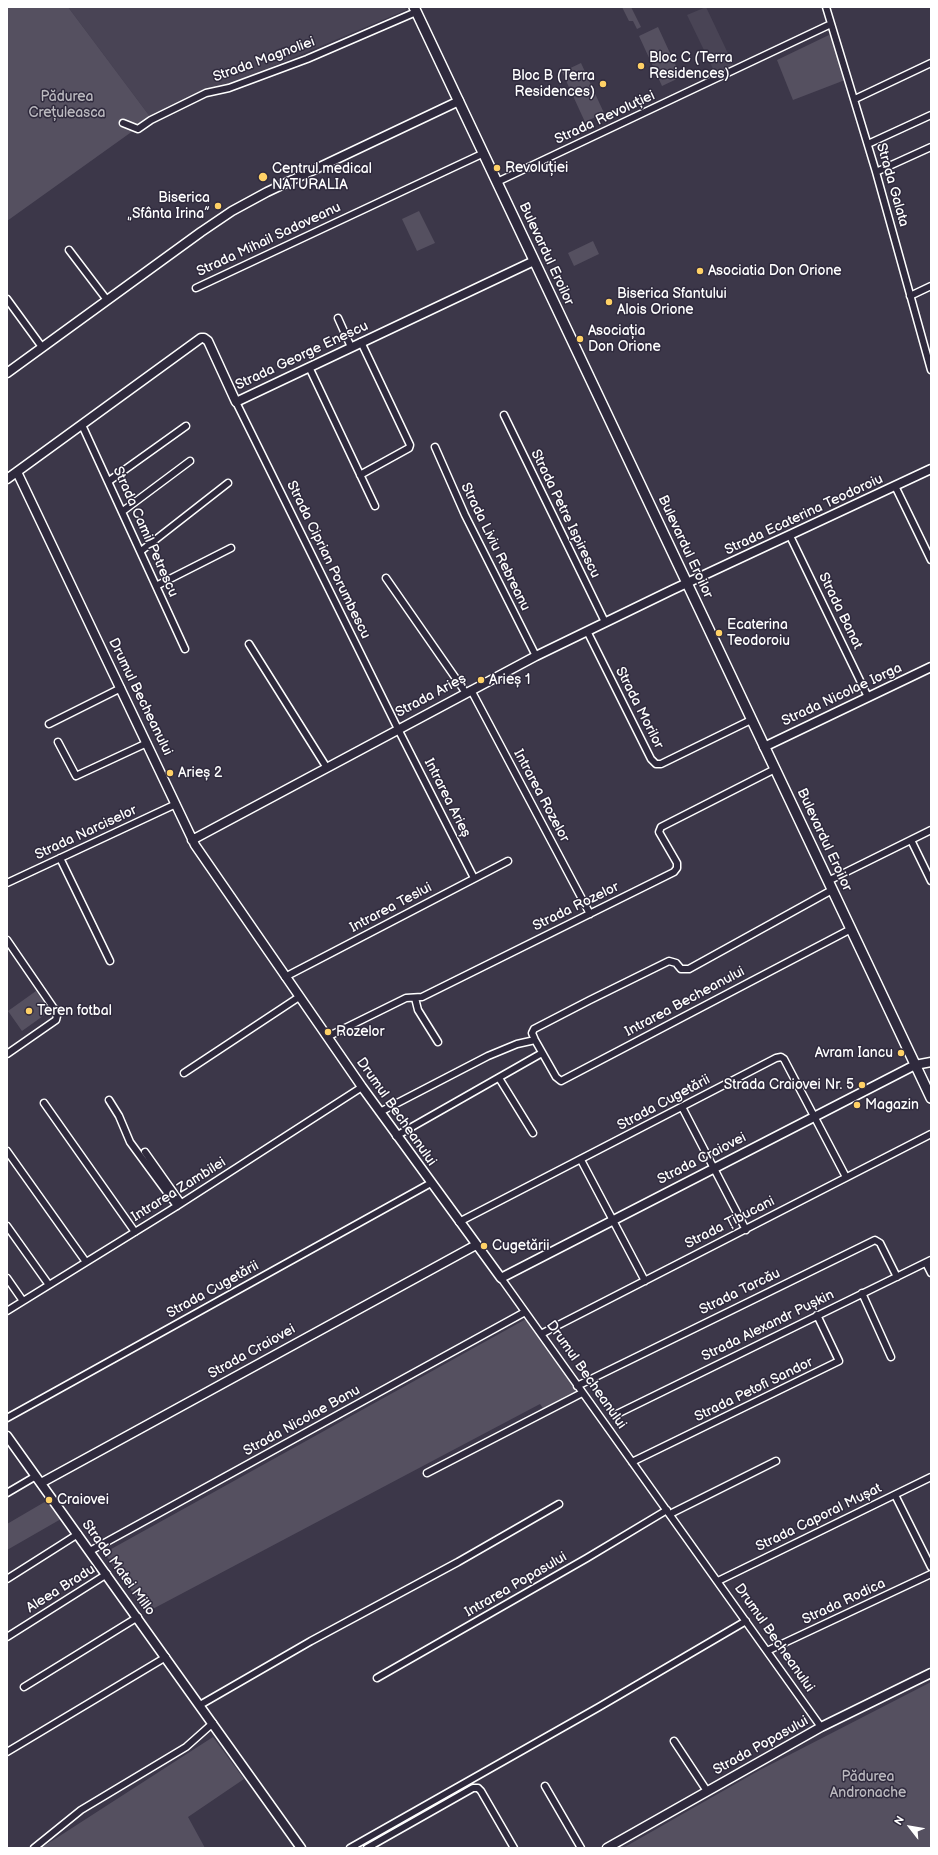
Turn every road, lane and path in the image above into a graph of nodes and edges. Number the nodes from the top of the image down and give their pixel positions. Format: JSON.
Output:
{"nodes":[{"id":1,"x":826,"y":7,"type":"edge"},
{"id":2,"x":415,"y":9,"type":"edge"},
{"id":3,"x":831,"y":24,"type":"junction"},
{"id":4,"x":931,"y":63,"type":"edge"},
{"id":5,"x":855,"y":99,"type":"junction"},
{"id":6,"x":459,"y":101,"type":"junction"},
{"id":7,"x":931,"y":115,"type":"edge"},
{"id":8,"x":123,"y":123,"type":"dead end"},
{"id":9,"x":868,"y":144,"type":"junction"},
{"id":10,"x":931,"y":147,"type":"edge"},
{"id":11,"x":484,"y":153,"type":"junction"},
{"id":12,"x":876,"y":172,"type":"junction"},
{"id":13,"x":497,"y":182,"type":"junction"},
{"id":14,"x":69,"y":250,"type":"dead end"},
{"id":15,"x":534,"y":261,"type":"junction"},
{"id":16,"x":931,"y":286,"type":"edge"},
{"id":17,"x":196,"y":288,"type":"dead end"},
{"id":18,"x":910,"y":296,"type":"junction"},
{"id":19,"x":7,"y":299,"type":"edge"},
{"id":20,"x":107,"y":300,"type":"junction"},
{"id":21,"x":338,"y":318,"type":"dead end"},
{"id":22,"x":361,"y":342,"type":"junction"},
{"id":23,"x":42,"y":347,"type":"junction"},
{"id":24,"x":352,"y":347,"type":"junction"},
{"id":25,"x":309,"y":367,"type":"junction"},
{"id":26,"x":931,"y":370,"type":"edge"},
{"id":27,"x":7,"y":373,"type":"edge"},
{"id":28,"x":236,"y":402,"type":"junction"},
{"id":29,"x":504,"y":415,"type":"dead end"},
{"id":30,"x":82,"y":425,"type":"junction"},
{"id":31,"x":186,"y":426,"type":"dead end"},
{"id":32,"x":435,"y":447,"type":"dead end"},
{"id":33,"x":190,"y":461,"type":"dead end"},
{"id":34,"x":931,"y":469,"type":"edge"},
{"id":35,"x":17,"y":472,"type":"junction"},
{"id":36,"x":360,"y":475,"type":"junction"},
{"id":37,"x":7,"y":479,"type":"edge"},
{"id":38,"x":109,"y":481,"type":"junction"},
{"id":39,"x":228,"y":483,"type":"dead end"},
{"id":40,"x":895,"y":486,"type":"junction"},
{"id":41,"x":375,"y":506,"type":"dead end"},
{"id":42,"x":123,"y":510,"type":"junction"},
{"id":43,"x":790,"y":536,"type":"junction"},
{"id":44,"x":231,"y":548,"type":"dead end"},
{"id":45,"x":141,"y":551,"type":"junction"},
{"id":46,"x":931,"y":560,"type":"edge"},
{"id":47,"x":386,"y":578,"type":"dead end"},
{"id":48,"x":687,"y":583,"type":"junction"},
{"id":49,"x":156,"y":586,"type":"junction"},
{"id":50,"x":605,"y":622,"type":"junction"},
{"id":51,"x":587,"y":631,"type":"junction"},
{"id":52,"x":250,"y":644,"type":"dead end"},
{"id":53,"x":185,"y":649,"type":"dead end"},
{"id":54,"x":536,"y":656,"type":"junction"},
{"id":55,"x":931,"y":668,"type":"edge"},
{"id":56,"x":121,"y":688,"type":"junction"},
{"id":57,"x":468,"y":691,"type":"junction"},
{"id":58,"x":868,"y":697,"type":"junction"},
{"id":59,"x":751,"y":720,"type":"junction"},
{"id":60,"x":49,"y":724,"type":"dead end"},
{"id":61,"x":398,"y":729,"type":"junction"},
{"id":62,"x":58,"y":742,"type":"dead end"},
{"id":63,"x":147,"y":743,"type":"junction"},
{"id":64,"x":764,"y":747,"type":"junction"},
{"id":65,"x":327,"y":768,"type":"junction"},
{"id":66,"x":775,"y":769,"type":"junction"},
{"id":67,"x":176,"y":804,"type":"junction"},
{"id":68,"x":931,"y":830,"type":"edge"},
{"id":69,"x":192,"y":840,"type":"junction"},
{"id":70,"x":911,"y":840,"type":"junction"},
{"id":71,"x":60,"y":858,"type":"junction"},
{"id":72,"x":508,"y":861,"type":"dead end"},
{"id":73,"x":474,"y":878,"type":"junction"},
{"id":74,"x":828,"y":881,"type":"junction"},
{"id":75,"x":931,"y":881,"type":"edge"},
{"id":76,"x":7,"y":884,"type":"edge"},
{"id":77,"x":832,"y":890,"type":"junction"},
{"id":78,"x":590,"y":914,"type":"junction"},
{"id":79,"x":851,"y":930,"type":"junction"},
{"id":80,"x":7,"y":940,"type":"edge"},
{"id":81,"x":110,"y":960,"type":"dead end"},
{"id":82,"x":285,"y":977,"type":"junction"},
{"id":83,"x":299,"y":996,"type":"junction"},
{"id":84,"x":415,"y":998,"type":"junction"},
{"id":85,"x":327,"y":1036,"type":"junction"},
{"id":86,"x":535,"y":1040,"type":"junction"},
{"id":87,"x":438,"y":1042,"type":"dead end"},
{"id":88,"x":542,"y":1053,"type":"junction"},
{"id":89,"x":7,"y":1054,"type":"edge"},
{"id":90,"x":931,"y":1062,"type":"edge"},
{"id":91,"x":915,"y":1065,"type":"junction"},
{"id":92,"x":184,"y":1073,"type":"dead end"},
{"id":93,"x":499,"y":1078,"type":"junction"},
{"id":94,"x":362,"y":1087,"type":"junction"},
{"id":95,"x":930,"y":1091,"type":"edge"},
{"id":96,"x":109,"y":1100,"type":"dead end"},
{"id":97,"x":44,"y":1103,"type":"dead end"},
{"id":98,"x":682,"y":1107,"type":"junction"},
{"id":99,"x":380,"y":1112,"type":"junction"},
{"id":100,"x":814,"y":1116,"type":"junction"},
{"id":101,"x":533,"y":1133,"type":"dead end"},
{"id":102,"x":931,"y":1134,"type":"edge"},
{"id":103,"x":396,"y":1136,"type":"junction"},
{"id":104,"x":7,"y":1151,"type":"edge"},
{"id":105,"x":145,"y":1152,"type":"dead end"},
{"id":106,"x":580,"y":1160,"type":"junction"},
{"id":107,"x":713,"y":1168,"type":"junction"},
{"id":108,"x":846,"y":1177,"type":"junction"},
{"id":109,"x":431,"y":1184,"type":"junction"},
{"id":110,"x":179,"y":1204,"type":"junction"},
{"id":111,"x":612,"y":1220,"type":"junction"},
{"id":112,"x":459,"y":1222,"type":"junction"},
{"id":113,"x":7,"y":1226,"type":"edge"},
{"id":114,"x":746,"y":1230,"type":"junction"},
{"id":115,"x":135,"y":1232,"type":"junction"},
{"id":116,"x":476,"y":1245,"type":"junction"},
{"id":117,"x":928,"y":1261,"type":"edge"},
{"id":118,"x":86,"y":1262,"type":"junction"},
{"id":119,"x":931,"y":1273,"type":"edge"},
{"id":120,"x":897,"y":1276,"type":"junction"},
{"id":121,"x":7,"y":1278,"type":"edge"},
{"id":122,"x":500,"y":1278,"type":"junction"},
{"id":123,"x":645,"y":1281,"type":"junction"},
{"id":124,"x":49,"y":1284,"type":"junction"},
{"id":125,"x":862,"y":1293,"type":"junction"},
{"id":126,"x":23,"y":1300,"type":"junction"},
{"id":127,"x":7,"y":1311,"type":"edge"},
{"id":128,"x":525,"y":1312,"type":"junction"},
{"id":129,"x":817,"y":1315,"type":"junction"},
{"id":130,"x":541,"y":1334,"type":"junction"},
{"id":131,"x":891,"y":1357,"type":"dead end"},
{"id":132,"x":577,"y":1386,"type":"junction"},
{"id":133,"x":582,"y":1393,"type":"junction"},
{"id":134,"x":617,"y":1414,"type":"dead end"},
{"id":135,"x":7,"y":1418,"type":"edge"},
{"id":136,"x":7,"y":1436,"type":"edge"},
{"id":137,"x":776,"y":1461,"type":"dead end"},
{"id":138,"x":632,"y":1462,"type":"junction"},
{"id":139,"x":427,"y":1473,"type":"dead end"},
{"id":140,"x":36,"y":1476,"type":"junction"},
{"id":141,"x":931,"y":1477,"type":"edge"},
{"id":142,"x":41,"y":1483,"type":"junction"},
{"id":143,"x":7,"y":1493,"type":"edge"},
{"id":144,"x":895,"y":1494,"type":"junction"},
{"id":145,"x":559,"y":1504,"type":"dead end"},
{"id":146,"x":668,"y":1512,"type":"junction"},
{"id":147,"x":78,"y":1534,"type":"junction"},
{"id":148,"x":90,"y":1551,"type":"junction"},
{"id":149,"x":931,"y":1567,"type":"edge"},
{"id":150,"x":107,"y":1574,"type":"junction"},
{"id":151,"x":931,"y":1574,"type":"edge"},
{"id":152,"x":7,"y":1579,"type":"edge"},
{"id":153,"x":718,"y":1580,"type":"junction"},
{"id":154,"x":138,"y":1617,"type":"junction"},
{"id":155,"x":746,"y":1621,"type":"junction"},
{"id":156,"x":7,"y":1637,"type":"edge"},
{"id":157,"x":767,"y":1651,"type":"junction"},
{"id":158,"x":166,"y":1657,"type":"junction"},
{"id":159,"x":931,"y":1673,"type":"edge"},
{"id":160,"x":376,"y":1678,"type":"dead end"},
{"id":161,"x":24,"y":1687,"type":"dead end"},
{"id":162,"x":200,"y":1704,"type":"junction"},
{"id":163,"x":213,"y":1723,"type":"junction"},
{"id":164,"x":821,"y":1727,"type":"junction"},
{"id":165,"x":674,"y":1741,"type":"dead end"},
{"id":166,"x":7,"y":1752,"type":"edge"},
{"id":167,"x":545,"y":1786,"type":"dead end"},
{"id":168,"x":707,"y":1791,"type":"junction"},
{"id":169,"x":34,"y":1848,"type":"edge"},
{"id":170,"x":301,"y":1848,"type":"edge"},
{"id":171,"x":350,"y":1848,"type":"edge"},
{"id":172,"x":367,"y":1848,"type":"edge"},
{"id":173,"x":514,"y":1848,"type":"edge"},
{"id":174,"x":581,"y":1848,"type":"edge"},
{"id":175,"x":607,"y":1848,"type":"edge"}],
"edges":[{"from":1,"to":3,"type":"street","name":"Strada Galata"},
{"from":2,"to":6,"type":"main road","name":"Bulevardul Eroilor"},
{"from":2,"to":8,"type":"street","name":"Strada Magnoliei"},
{"from":3,"to":5,"type":"street","name":"Strada Galata"},
{"from":3,"to":13,"type":"street","name":"Strada Revoluției"},
{"from":4,"to":5,"type":"street"},
{"from":5,"to":9,"type":"street","name":"Strada Galata"},
{"from":6,"to":11,"type":"main road","name":"Bulevardul Eroilor"},
{"from":6,"to":20,"type":"street"},
{"from":7,"to":9,"type":"street"},
{"from":9,"to":12,"type":"street","name":"Strada Galata"},
{"from":10,"to":12,"type":"street"},
{"from":11,"to":13,"type":"main road","name":"Bulevardul Eroilor"},
{"from":11,"to":17,"type":"street","name":"Strada Mihail Sadoveanu"},
{"from":12,"to":18,"type":"street","name":"Strada Galata"},
{"from":13,"to":15,"type":"main road","name":"Bulevardul Eroilor"},
{"from":14,"to":20,"type":"street"},
{"from":15,"to":22,"type":"street","name":"Strada George Enescu"},
{"from":15,"to":48,"type":"main road","name":"Bulevardul Eroilor"},
{"from":16,"to":18,"type":"street"},
{"from":18,"to":26,"type":"street","name":"Strada Galata"},
{"from":19,"to":23,"type":"street"},
{"from":20,"to":23,"type":"street"},
{"from":21,"to":24,"type":"street"},
{"from":22,"to":24,"type":"street","name":"Strada George Enescu"},
{"from":22,"to":36,"type":"street"},
{"from":23,"to":27,"type":"street"},
{"from":24,"to":25,"type":"street","name":"Strada George Enescu"},
{"from":25,"to":28,"type":"street","name":"Strada George Enescu"},
{"from":25,"to":36,"type":"street"},
{"from":28,"to":30,"type":"street","name":"Strada George Enescu"},
{"from":28,"to":61,"type":"street","name":"Strada Ciprian Porumbescu"},
{"from":29,"to":50,"type":"street","name":"Strada Petre Ispirescu"},
{"from":30,"to":35,"type":"street","name":"Strada George Enescu"},
{"from":30,"to":38,"type":"street","name":"Strada Camil Petrescu"},
{"from":31,"to":38,"type":"street"},
{"from":32,"to":54,"type":"street","name":"Strada Liviu Rebreanu"},
{"from":33,"to":42,"type":"street"},
{"from":34,"to":40,"type":"street","name":"Strada Ecaterina Teodoroiu"},
{"from":35,"to":37,"type":"street","name":"Strada George Enescu"},
{"from":35,"to":56,"type":"street","name":"Drumul Becheanului"},
{"from":36,"to":41,"type":"street"},
{"from":38,"to":42,"type":"street","name":"Strada Camil Petrescu"},
{"from":39,"to":45,"type":"street"},
{"from":40,"to":43,"type":"street","name":"Strada Ecaterina Teodoroiu"},
{"from":40,"to":46,"type":"street"},
{"from":42,"to":45,"type":"street","name":"Strada Camil Petrescu"},
{"from":43,"to":48,"type":"street","name":"Strada Ecaterina Teodoroiu"},
{"from":43,"to":58,"type":"street","name":"Strada Banat"},
{"from":44,"to":49,"type":"street"},
{"from":45,"to":49,"type":"street","name":"Strada Camil Petrescu"},
{"from":47,"to":57,"type":"street","name":"Intrarea Rozelor"},
{"from":48,"to":50,"type":"street","name":"Strada Arieș"},
{"from":48,"to":59,"type":"main road","name":"Bulevardul Eroilor"},
{"from":49,"to":53,"type":"street","name":"Strada Camil Petrescu"},
{"from":50,"to":51,"type":"street","name":"Strada Arieș"},
{"from":51,"to":54,"type":"street","name":"Strada Arieș"},
{"from":51,"to":59,"type":"street","name":"Strada Morilor"},
{"from":52,"to":65,"type":"street"},
{"from":54,"to":57,"type":"street","name":"Strada Arieș"},
{"from":55,"to":58,"type":"street","name":"Strada Nicolae Iorga"},
{"from":56,"to":60,"type":"street"},
{"from":56,"to":63,"type":"street","name":"Drumul Becheanului"},
{"from":57,"to":61,"type":"street","name":"Strada Arieș"},
{"from":57,"to":78,"type":"street","name":"Intrarea Rozelor"},
{"from":58,"to":64,"type":"street","name":"Strada Nicolae Iorga"},
{"from":59,"to":64,"type":"main road","name":"Bulevardul Eroilor"},
{"from":61,"to":65,"type":"street","name":"Strada Arieș"},
{"from":61,"to":73,"type":"street","name":"Intrarea Arieș"},
{"from":62,"to":63,"type":"street"},
{"from":63,"to":67,"type":"street","name":"Drumul Becheanului"},
{"from":64,"to":66,"type":"main road","name":"Bulevardul Eroilor"},
{"from":65,"to":69,"type":"street","name":"Strada Arieș"},
{"from":66,"to":74,"type":"main road","name":"Bulevardul Eroilor"},
{"from":66,"to":78,"type":"street","name":"Strada Rozelor"},
{"from":67,"to":69,"type":"street","name":"Drumul Becheanului"},
{"from":67,"to":71,"type":"street","name":"Strada Narciselor"},
{"from":68,"to":70,"type":"street"},
{"from":69,"to":82,"type":"street","name":"Drumul Becheanului"},
{"from":70,"to":74,"type":"street"},
{"from":70,"to":75,"type":"street"},
{"from":71,"to":76,"type":"street","name":"Strada Narciselor"},
{"from":71,"to":81,"type":"street"},
{"from":72,"to":73,"type":"street","name":"Intrarea Teslui"},
{"from":73,"to":82,"type":"street","name":"Intrarea Teslui"},
{"from":74,"to":77,"type":"main road","name":"Bulevardul Eroilor"},
{"from":77,"to":79,"type":"main road","name":"Bulevardul Eroilor"},
{"from":77,"to":86,"type":"street"},
{"from":78,"to":84,"type":"street","name":"Strada Rozelor"},
{"from":79,"to":88,"type":"street","name":"Intrarea Becheanului"},
{"from":79,"to":91,"type":"main road","name":"Bulevardul Eroilor"},
{"from":80,"to":89,"type":"street"},
{"from":82,"to":83,"type":"street","name":"Drumul Becheanului"},
{"from":83,"to":85,"type":"street","name":"Drumul Becheanului"},
{"from":83,"to":92,"type":"street"},
{"from":84,"to":85,"type":"street","name":"Strada Rozelor"},
{"from":84,"to":87,"type":"street"},
{"from":85,"to":94,"type":"street","name":"Drumul Becheanului"},
{"from":86,"to":88,"type":"street","name":"Intrarea Becheanului"},
{"from":86,"to":99,"type":"street"},
{"from":88,"to":93,"type":"street"},
{"from":90,"to":91,"type":"street","name":"Strada Craiovei"},
{"from":91,"to":95,"type":"main road","name":"Bulevardul Eroilor"},
{"from":91,"to":100,"type":"street","name":"Strada Craiovei"},
{"from":93,"to":101,"type":"street"},
{"from":93,"to":103,"type":"street"},
{"from":94,"to":99,"type":"street","name":"Drumul Becheanului"},
{"from":94,"to":110,"type":"street","name":"Intrarea Zambilei"},
{"from":96,"to":110,"type":"street"},
{"from":97,"to":115,"type":"street"},
{"from":98,"to":100,"type":"street","name":"Strada Cugetării"},
{"from":98,"to":106,"type":"street","name":"Strada Cugetării"},
{"from":98,"to":107,"type":"street"},
{"from":99,"to":103,"type":"street","name":"Drumul Becheanului"},
{"from":100,"to":107,"type":"street","name":"Strada Craiovei"},
{"from":100,"to":108,"type":"street","name":"Strada Cugetării"},
{"from":102,"to":108,"type":"street","name":"Strada Țibucani"},
{"from":103,"to":109,"type":"street","name":"Drumul Becheanului"},
{"from":104,"to":118,"type":"street"},
{"from":105,"to":110,"type":"street"},
{"from":106,"to":111,"type":"street"},
{"from":106,"to":112,"type":"street","name":"Strada Cugetării"},
{"from":107,"to":111,"type":"street","name":"Strada Craiovei"},
{"from":107,"to":114,"type":"street"},
{"from":108,"to":114,"type":"street","name":"Strada Țibucani"},
{"from":109,"to":112,"type":"street","name":"Drumul Becheanului"},
{"from":109,"to":135,"type":"street","name":"Strada Cugetării"},
{"from":110,"to":115,"type":"street","name":"Intrarea Zambilei"},
{"from":111,"to":122,"type":"street","name":"Strada Craiovei"},
{"from":111,"to":123,"type":"street"},
{"from":112,"to":116,"type":"street","name":"Drumul Becheanului"},
{"from":113,"to":124,"type":"street"},
{"from":114,"to":123,"type":"street","name":"Strada Țibucani"},
{"from":115,"to":118,"type":"street","name":"Intrarea Zambilei"},
{"from":116,"to":122,"type":"street","name":"Drumul Becheanului"},
{"from":116,"to":142,"type":"street","name":"Strada Craiovei"},
{"from":117,"to":119,"type":"street"},
{"from":117,"to":120,"type":"street","name":"Strada Alexandr Pușkin"},
{"from":118,"to":124,"type":"street","name":"Intrarea Zambilei"},
{"from":120,"to":125,"type":"street","name":"Strada Alexandr Pușkin"},
{"from":120,"to":132,"type":"street","name":"Strada Tarcău"},
{"from":121,"to":126,"type":"street"},
{"from":122,"to":128,"type":"street","name":"Drumul Becheanului"},
{"from":123,"to":130,"type":"street","name":"Strada Țibucani"},
{"from":124,"to":126,"type":"street","name":"Intrarea Zambilei"},
{"from":125,"to":129,"type":"street","name":"Strada Alexandr Pușkin"},
{"from":125,"to":131,"type":"street"},
{"from":126,"to":127,"type":"street","name":"Intrarea Zambilei"},
{"from":128,"to":130,"type":"street","name":"Drumul Becheanului"},
{"from":128,"to":148,"type":"street","name":"Strada Nicolae Banu"},
{"from":129,"to":134,"type":"street","name":"Strada Alexandr Pușkin"},
{"from":129,"to":138,"type":"street","name":"Strada Petofi Sandor"},
{"from":130,"to":132,"type":"street","name":"Drumul Becheanului"},
{"from":132,"to":133,"type":"street","name":"Drumul Becheanului"},
{"from":133,"to":138,"type":"street","name":"Drumul Becheanului"},
{"from":133,"to":139,"type":"street"},
{"from":136,"to":140,"type":"street","name":"Strada Matei Millo"},
{"from":137,"to":146,"type":"street","name":"Intrarea Popasului"},
{"from":138,"to":146,"type":"street","name":"Drumul Becheanului"},
{"from":140,"to":142,"type":"street","name":"Strada Matei Millo"},
{"from":140,"to":143,"type":"street"},
{"from":141,"to":144,"type":"street","name":"Strada Caporal Mușat"},
{"from":142,"to":147,"type":"street","name":"Strada Matei Millo"},
{"from":144,"to":149,"type":"street"},
{"from":144,"to":153,"type":"street","name":"Strada Caporal Mușat"},
{"from":145,"to":162,"type":"street"},
{"from":146,"to":153,"type":"street","name":"Drumul Becheanului"},
{"from":146,"to":160,"type":"street","name":"Intrarea Popasului"},
{"from":147,"to":148,"type":"street","name":"Strada Matei Millo"},
{"from":147,"to":152,"type":"street"},
{"from":148,"to":150,"type":"street","name":"Strada Matei Millo"},
{"from":150,"to":154,"type":"street","name":"Strada Matei Millo"},
{"from":150,"to":156,"type":"street","name":"Aleea Bradu"},
{"from":151,"to":157,"type":"street","name":"Strada Rodica"},
{"from":153,"to":155,"type":"street","name":"Drumul Becheanului"},
{"from":154,"to":158,"type":"street","name":"Strada Matei Millo"},
{"from":154,"to":161,"type":"street"},
{"from":155,"to":157,"type":"street","name":"Drumul Becheanului"},
{"from":155,"to":171,"type":"street"},
{"from":157,"to":164,"type":"street","name":"Drumul Becheanului"},
{"from":158,"to":162,"type":"street","name":"Strada Matei Millo"},
{"from":158,"to":166,"type":"street"},
{"from":159,"to":164,"type":"street","name":"Strada Popasului"},
{"from":162,"to":163,"type":"street","name":"Strada Matei Millo"},
{"from":163,"to":169,"type":"street"},
{"from":163,"to":170,"type":"street","name":"Strada Matei Millo"},
{"from":164,"to":168,"type":"street","name":"Strada Popasului"},
{"from":165,"to":168,"type":"street"},
{"from":167,"to":174,"type":"street"},
{"from":168,"to":175,"type":"street","name":"Strada Popasului"},
{"from":172,"to":173,"type":"street"}]}
